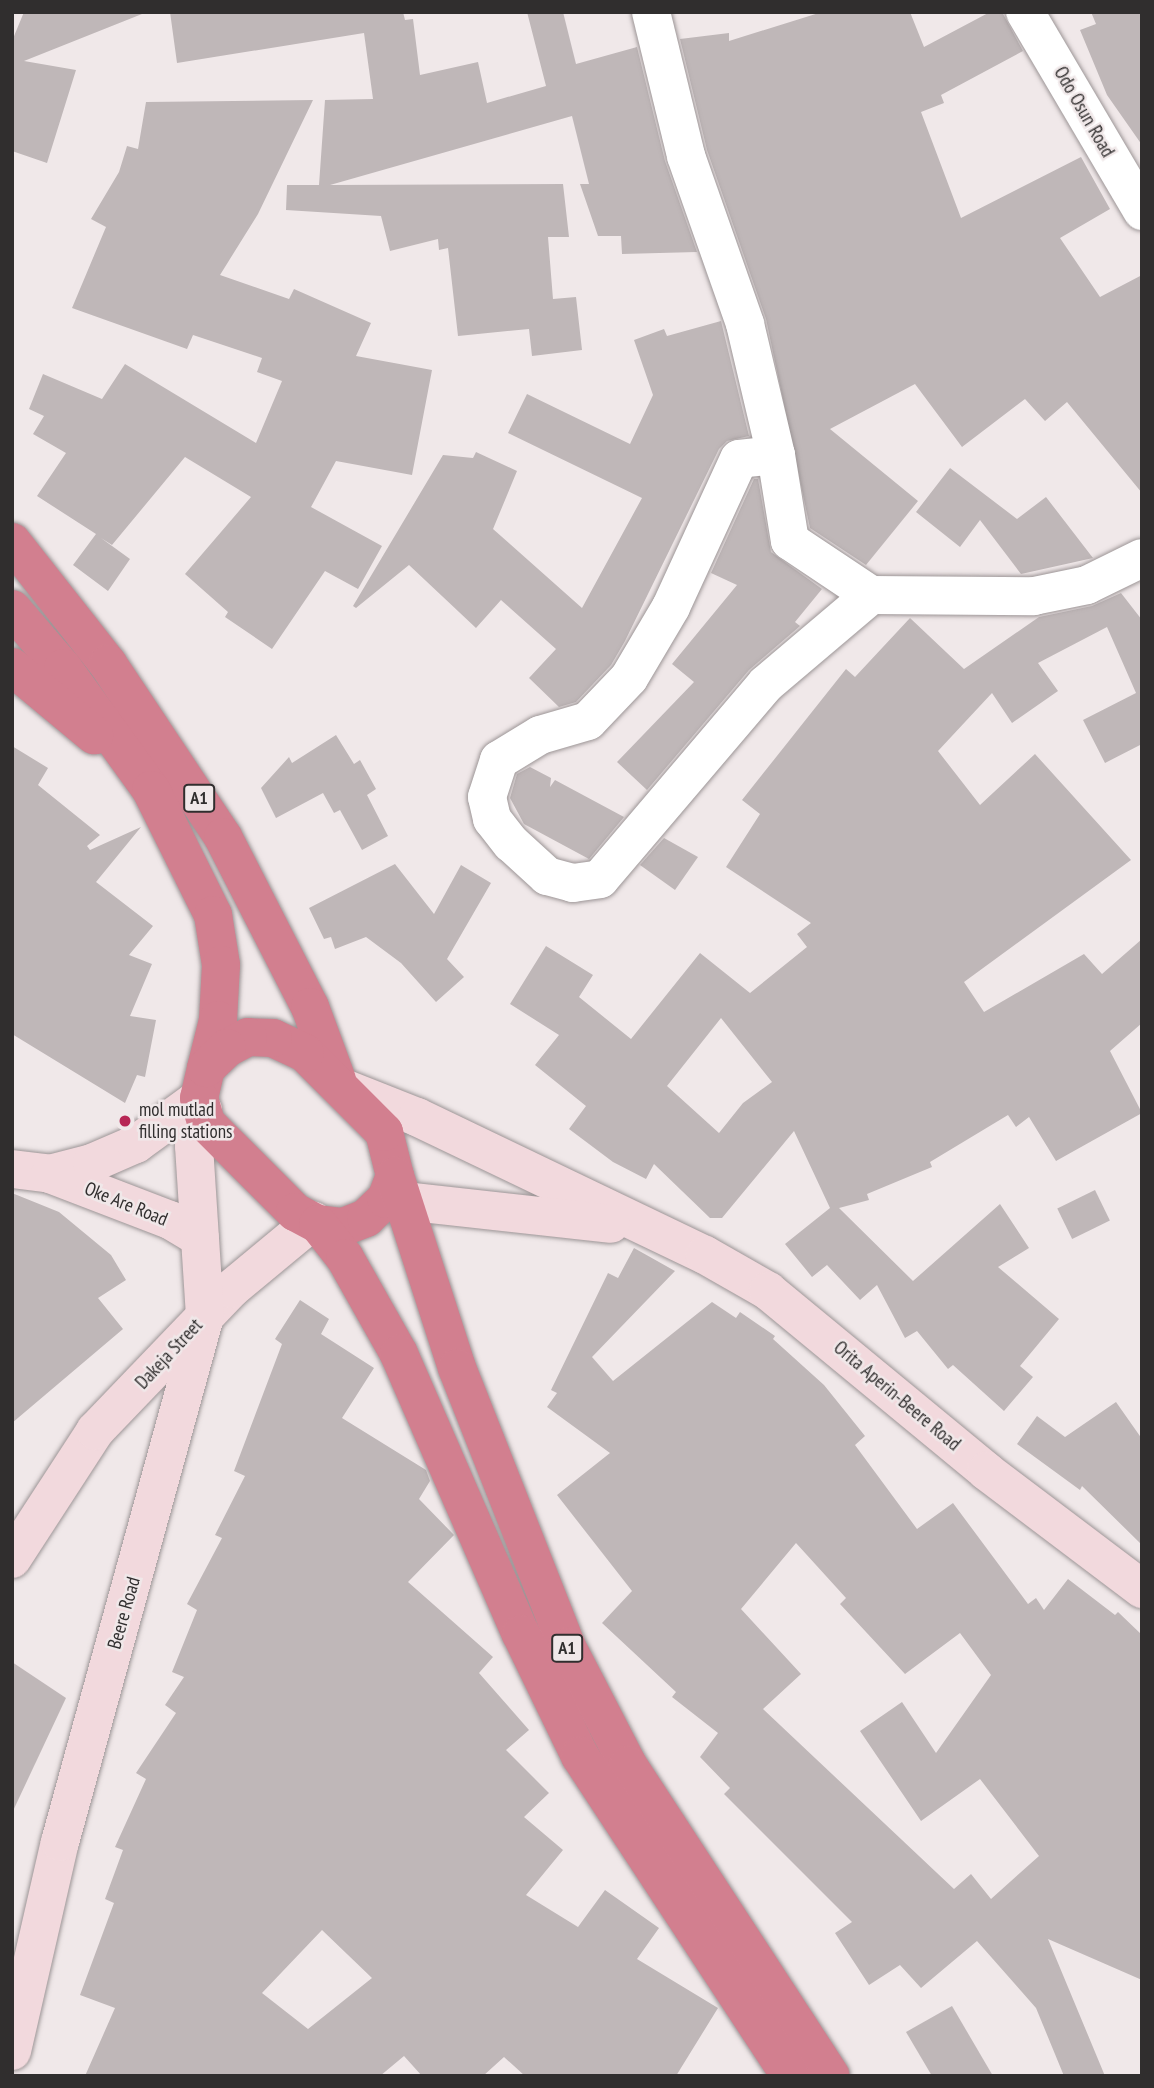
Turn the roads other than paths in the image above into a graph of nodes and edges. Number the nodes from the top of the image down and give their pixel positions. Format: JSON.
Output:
{"nodes":[{"id":1,"x":651,"y":12,"type":"edge"},
{"id":2,"x":1025,"y":12,"type":"edge"},
{"id":3,"x":1142,"y":211,"type":"edge"},
{"id":4,"x":776,"y":455,"type":"junction"},
{"id":5,"x":12,"y":542,"type":"edge"},
{"id":6,"x":1142,"y":558,"type":"edge"},
{"id":7,"x":871,"y":594,"type":"junction"},
{"id":8,"x":12,"y":609,"type":"edge"},
{"id":9,"x":12,"y":667,"type":"edge"},
{"id":10,"x":157,"y":778,"type":"junction"},
{"id":11,"x":342,"y":1085,"type":"junction"},
{"id":12,"x":203,"y":1092,"type":"junction"},
{"id":13,"x":12,"y":1169,"type":"edge"},
{"id":14,"x":50,"y":1174,"type":"junction"},
{"id":15,"x":395,"y":1192,"type":"junction"},
{"id":16,"x":316,"y":1223,"type":"junction"},
{"id":17,"x":637,"y":1227,"type":"junction"},
{"id":18,"x":200,"y":1238,"type":"junction"},
{"id":19,"x":205,"y":1316,"type":"junction"},
{"id":20,"x":12,"y":1559,"type":"edge"},
{"id":21,"x":1142,"y":1589,"type":"edge"},
{"id":22,"x":724,"y":1946,"type":"junction"},
{"id":23,"x":12,"y":2051,"type":"edge"},
{"id":24,"x":790,"y":2076,"type":"edge"},
{"id":25,"x":831,"y":2076,"type":"edge"}],
"edges":[{"from":1,"to":4,"type":"street"},
{"from":2,"to":3,"type":"street","name":"Odo Osun Road"},
{"from":4,"to":7,"type":"street"},
{"from":4,"to":7,"type":"street"},
{"from":5,"to":10,"type":"highway","number":"A1"},
{"from":6,"to":7,"type":"street"},
{"from":8,"to":10,"type":"highway","number":"A1"},
{"from":9,"to":10,"type":"highway","number":"A1"},
{"from":10,"to":11,"type":"highway","number":"A1"},
{"from":10,"to":12,"type":"highway","number":"A1"},
{"from":11,"to":12,"type":"highway"},
{"from":11,"to":15,"type":"highway"},
{"from":11,"to":17,"type":"main road","name":"Orita Aperin-Beere Road"},
{"from":12,"to":14,"type":"main road","name":"Oke Are Road"},
{"from":12,"to":16,"type":"highway"},
{"from":12,"to":18,"type":"main road","name":"Dakeja Street"},
{"from":13,"to":14,"type":"main road","name":"Oke Are Road"},
{"from":14,"to":18,"type":"main road","name":"Oke Are Road"},
{"from":15,"to":16,"type":"highway"},
{"from":15,"to":17,"type":"main road","name":"Orita Aperin-Beere Road"},
{"from":15,"to":22,"type":"highway","number":"A1"},
{"from":16,"to":19,"type":"main road"},
{"from":16,"to":22,"type":"highway","number":"A1"},
{"from":17,"to":21,"type":"main road","name":"Orita Aperin-Beere Road"},
{"from":18,"to":19,"type":"main road","name":"Dakeja Street"},
{"from":19,"to":20,"type":"main road","name":"Dakeja Street"},
{"from":19,"to":23,"type":"main road","name":"Beere Road"},
{"from":22,"to":24,"type":"highway","number":"A1"},
{"from":22,"to":25,"type":"highway","number":"A1"}]}
